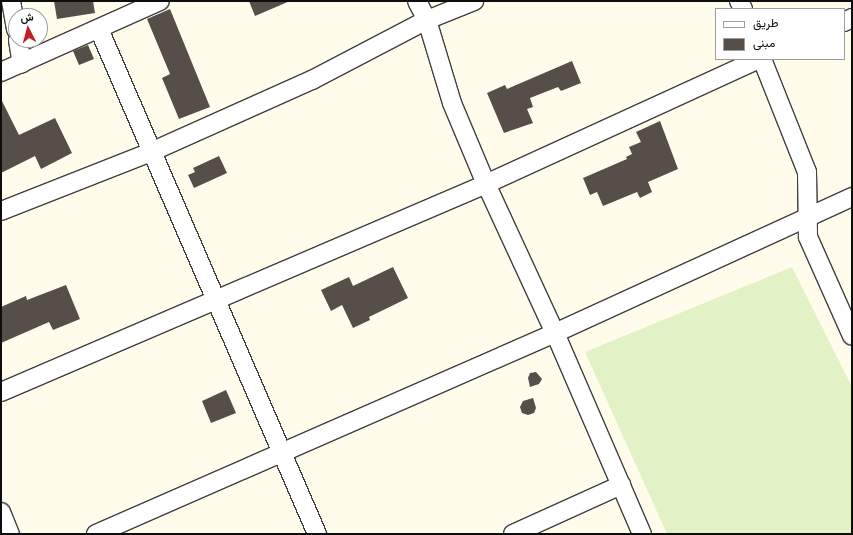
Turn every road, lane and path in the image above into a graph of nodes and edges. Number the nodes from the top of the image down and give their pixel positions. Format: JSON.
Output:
{"nodes":[{"id":1,"x":160,"y":1,"type":"edge"},
{"id":2,"x":417,"y":1,"type":"edge"},
{"id":3,"x":474,"y":1,"type":"edge"},
{"id":4,"x":427,"y":20,"type":"junction"},
{"id":5,"x":99,"y":29,"type":"junction"},
{"id":6,"x":19,"y":48,"type":"edge"},
{"id":7,"x":758,"y":60,"type":"edge"},
{"id":8,"x":760,"y":60,"type":"edge"},
{"id":9,"x":22,"y":64,"type":"junction"},
{"id":10,"x":1,"y":72,"type":"edge"},
{"id":11,"x":153,"y":151,"type":"junction"},
{"id":12,"x":486,"y":184,"type":"junction"},
{"id":13,"x":852,"y":197,"type":"edge"},
{"id":14,"x":1,"y":211,"type":"edge"},
{"id":15,"x":808,"y":215,"type":"junction"},
{"id":16,"x":217,"y":298,"type":"junction"},
{"id":17,"x":555,"y":333,"type":"junction"},
{"id":18,"x":852,"y":336,"type":"edge"},
{"id":19,"x":1,"y":392,"type":"edge"},
{"id":20,"x":281,"y":452,"type":"junction"},
{"id":21,"x":620,"y":485,"type":"junction"},
{"id":22,"x":1,"y":512,"type":"edge"},
{"id":23,"x":10,"y":534,"type":"edge"},
{"id":24,"x":96,"y":534,"type":"edge"},
{"id":25,"x":317,"y":534,"type":"edge"},
{"id":26,"x":513,"y":534,"type":"edge"},
{"id":27,"x":642,"y":534,"type":"edge"}],
"edges":[{"from":1,"to":5,"type":"street"},
{"from":2,"to":4,"type":"street"},
{"from":3,"to":4,"type":"street"},
{"from":4,"to":11,"type":"street"},
{"from":4,"to":12,"type":"street"},
{"from":5,"to":9,"type":"street"},
{"from":5,"to":11,"type":"street"},
{"from":6,"to":9,"type":"street"},
{"from":7,"to":12,"type":"street"},
{"from":8,"to":15,"type":"street"},
{"from":9,"to":10,"type":"street"},
{"from":11,"to":14,"type":"street"},
{"from":11,"to":16,"type":"street"},
{"from":12,"to":16,"type":"street"},
{"from":12,"to":17,"type":"street"},
{"from":13,"to":15,"type":"street"},
{"from":15,"to":17,"type":"street"},
{"from":15,"to":18,"type":"street"},
{"from":16,"to":19,"type":"street"},
{"from":16,"to":20,"type":"street"},
{"from":17,"to":20,"type":"street"},
{"from":17,"to":21,"type":"street"},
{"from":20,"to":24,"type":"street"},
{"from":20,"to":25,"type":"street"},
{"from":21,"to":26,"type":"street"},
{"from":21,"to":27,"type":"street"},
{"from":22,"to":23,"type":"street"}]}
